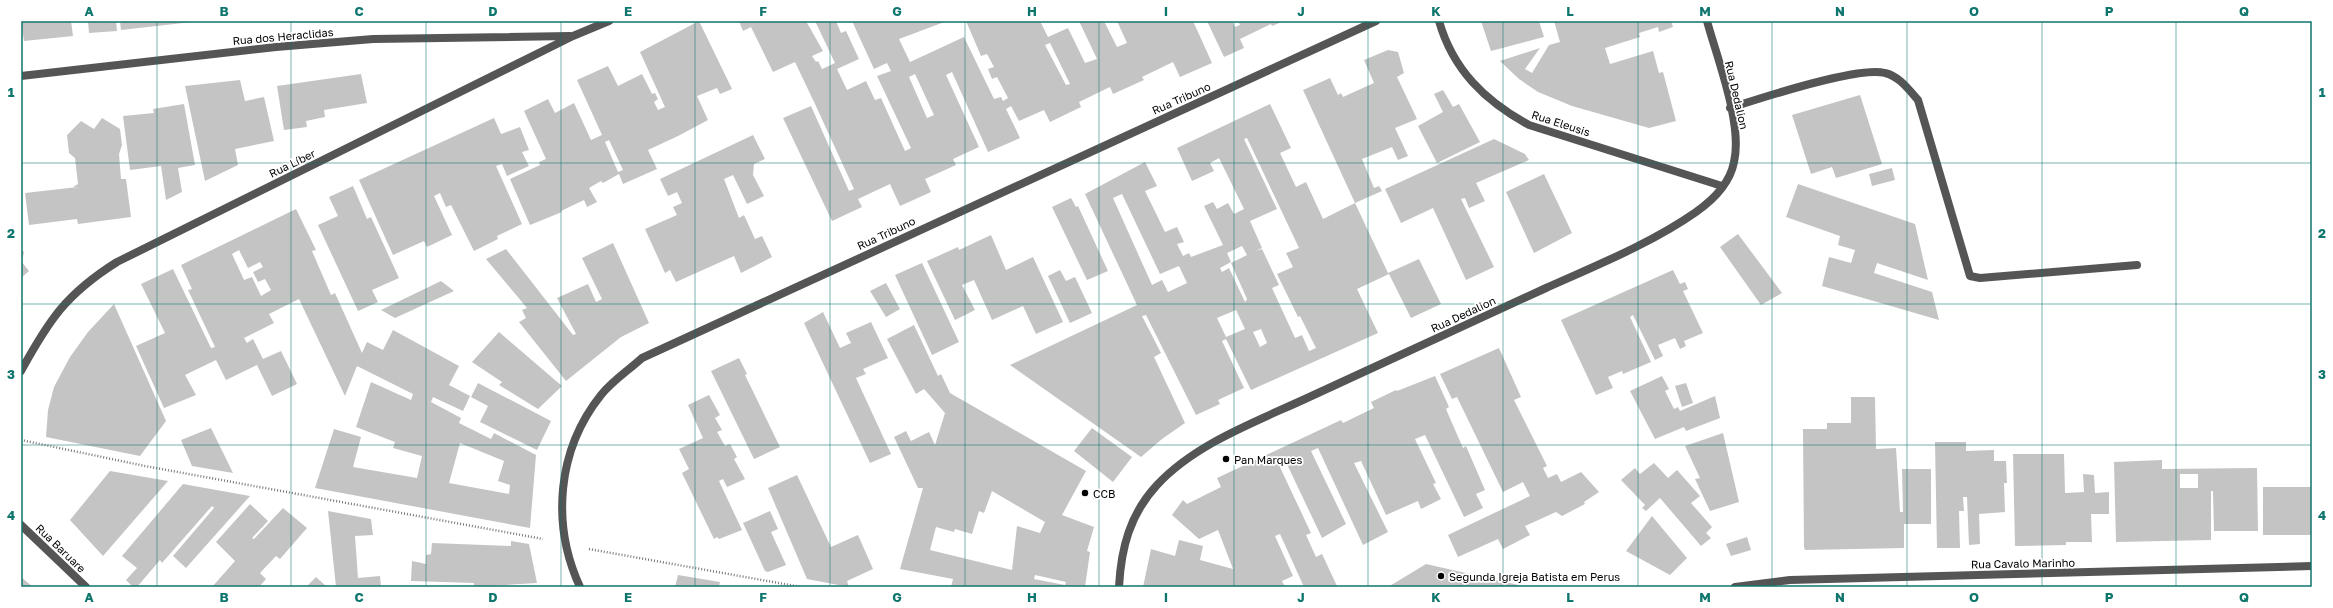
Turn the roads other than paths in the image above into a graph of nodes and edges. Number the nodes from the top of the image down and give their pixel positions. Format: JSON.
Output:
{"nodes":[{"id":1,"x":610,"y":21,"type":"edge"},
{"id":2,"x":1376,"y":21,"type":"edge"},
{"id":3,"x":1438,"y":21,"type":"edge"},
{"id":4,"x":1707,"y":21,"type":"edge"},
{"id":5,"x":573,"y":36,"type":"junction"},
{"id":6,"x":21,"y":76,"type":"edge"},
{"id":7,"x":1730,"y":108,"type":"junction"},
{"id":8,"x":1722,"y":186,"type":"junction"},
{"id":9,"x":2137,"y":264,"type":"dead end"},
{"id":10,"x":21,"y":371,"type":"edge"},
{"id":11,"x":21,"y":525,"type":"edge"},
{"id":12,"x":2312,"y":566,"type":"edge"},
{"id":13,"x":86,"y":587,"type":"edge"},
{"id":14,"x":580,"y":587,"type":"edge"},
{"id":15,"x":1119,"y":587,"type":"edge"},
{"id":16,"x":1735,"y":587,"type":"edge"}],
"edges":[{"from":1,"to":5,"type":"street","name":"Rua Líber"},
{"from":2,"to":14,"type":"street","name":"Rua Tribuno"},
{"from":3,"to":8,"type":"street","name":"Rua Eleusis"},
{"from":4,"to":7,"type":"street","name":"Rua Dedalion"},
{"from":5,"to":6,"type":"street","name":"Rua dos Heraclidas"},
{"from":5,"to":10,"type":"street","name":"Rua Líber"},
{"from":7,"to":8,"type":"street","name":"Rua Dedalion"},
{"from":7,"to":9,"type":"street"},
{"from":8,"to":15,"type":"street","name":"Rua Dedalion"},
{"from":11,"to":13,"type":"street","name":"Rua Baruare"},
{"from":12,"to":16,"type":"street","name":"Rua Cavalo Marinho"}]}
